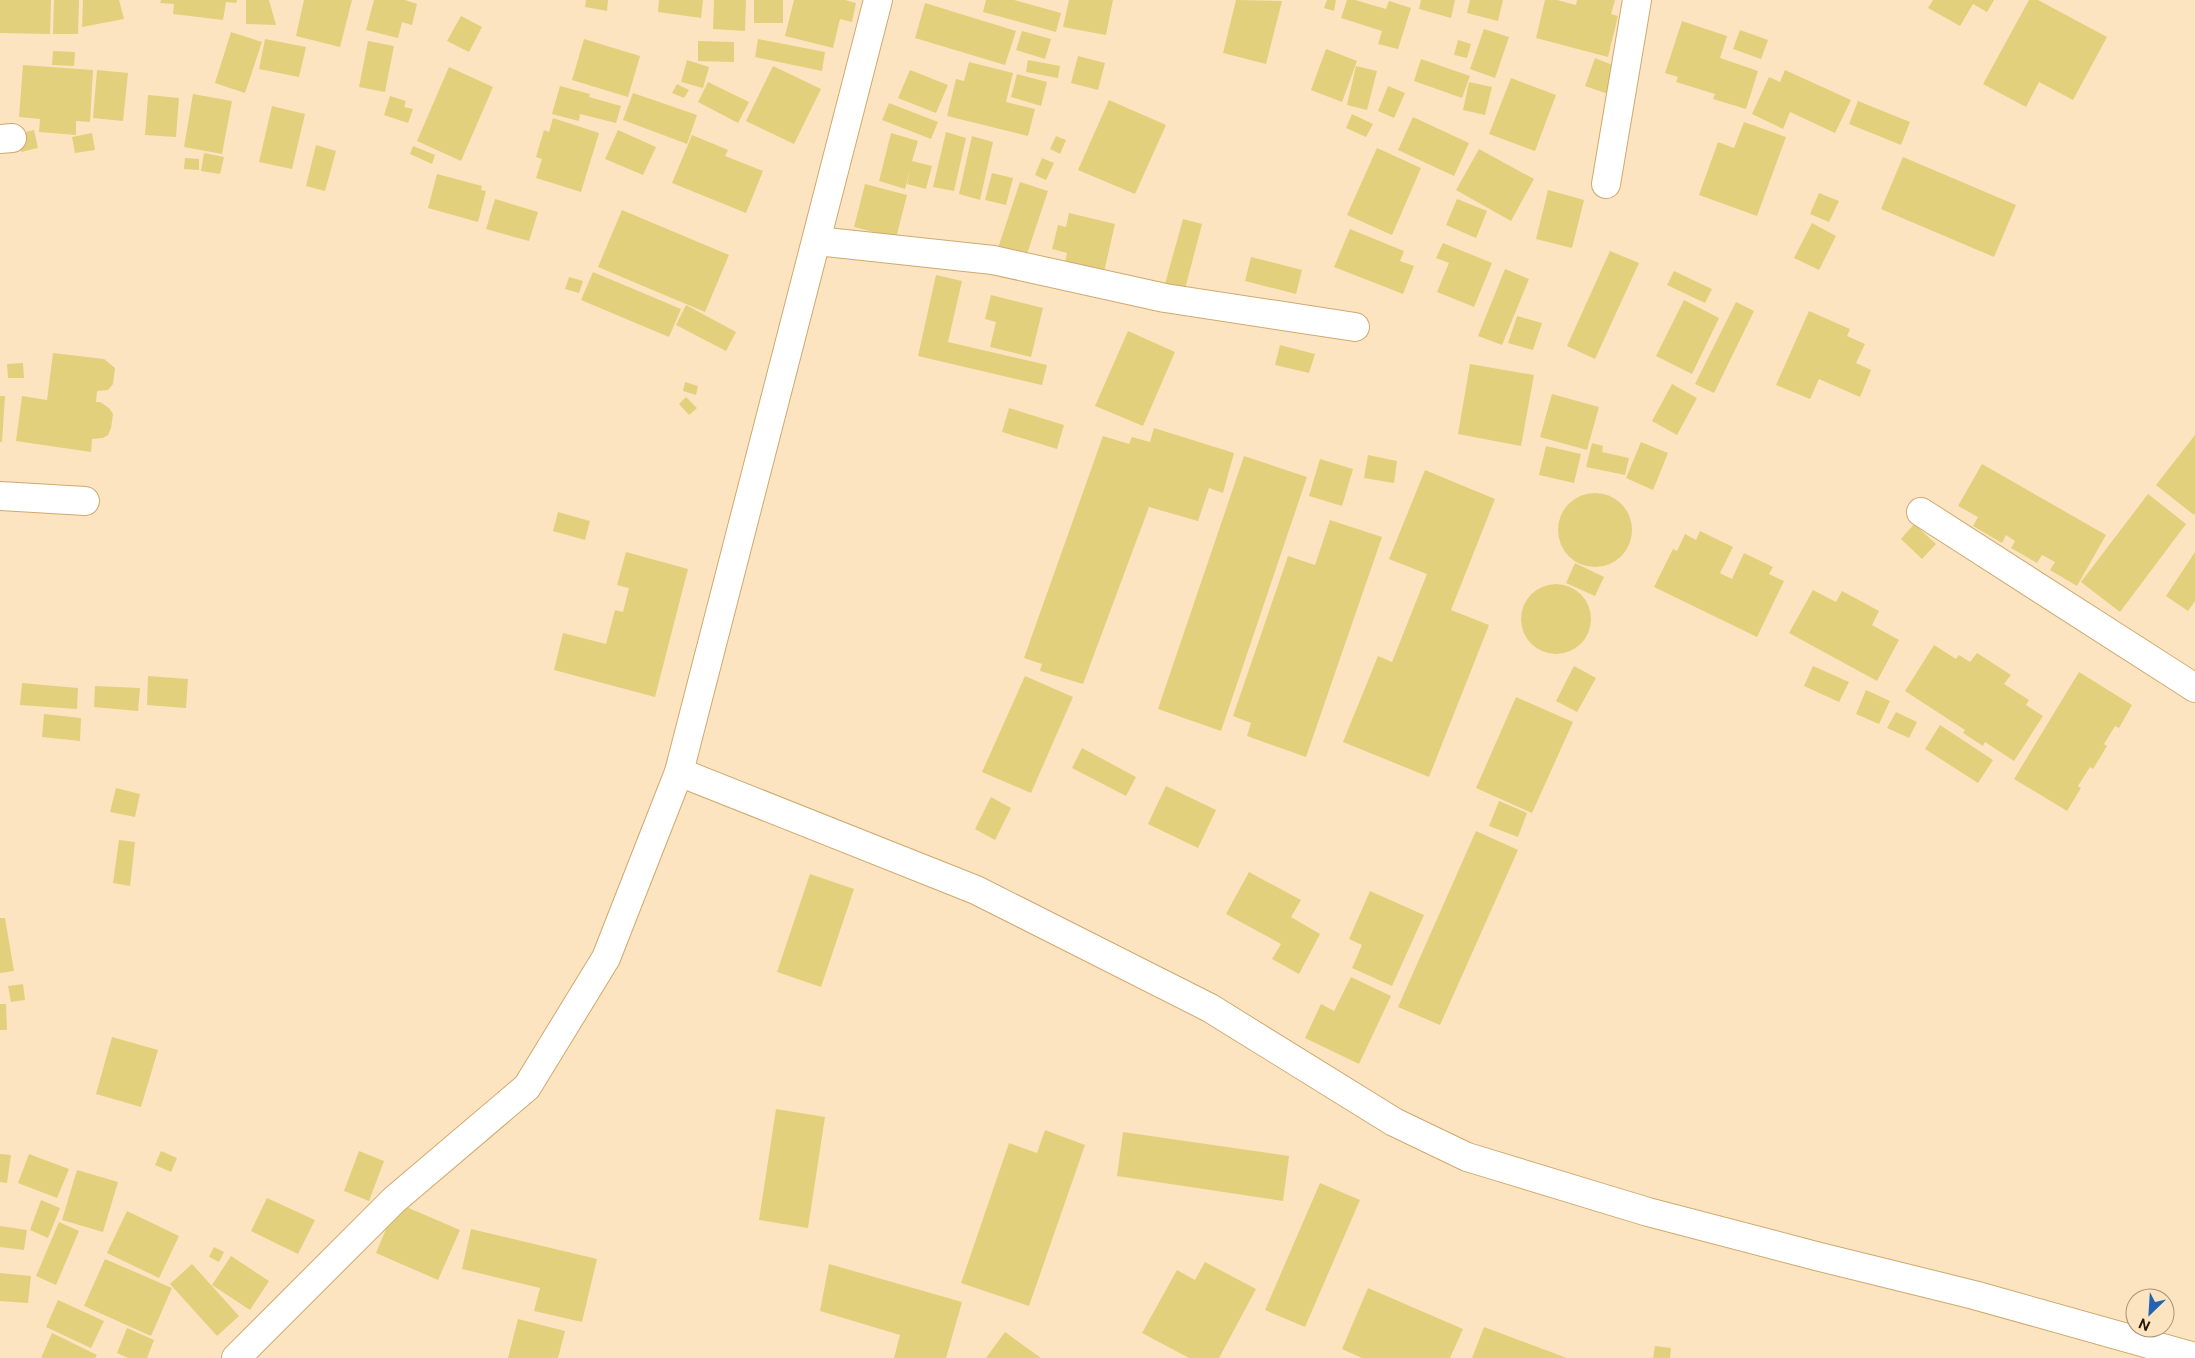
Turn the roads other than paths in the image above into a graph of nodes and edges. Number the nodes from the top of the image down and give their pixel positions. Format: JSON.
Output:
{"nodes":[{"id":1,"x":878,"y":0,"type":"edge"},
{"id":2,"x":1637,"y":0,"type":"edge"},
{"id":3,"x":1606,"y":184,"type":"dead end"},
{"id":4,"x":817,"y":241,"type":"junction"},
{"id":5,"x":1355,"y":327,"type":"dead end"},
{"id":6,"x":0,"y":496,"type":"edge"},
{"id":7,"x":85,"y":501,"type":"dead end"},
{"id":8,"x":1921,"y":512,"type":"dead end"},
{"id":9,"x":2195,"y":688,"type":"edge"},
{"id":10,"x":679,"y":772,"type":"junction"},
{"id":11,"x":2195,"y":1357,"type":"edge"},
{"id":12,"x":236,"y":1358,"type":"edge"}],
"edges":[{"from":1,"to":4,"type":"street"},
{"from":2,"to":3,"type":"street"},
{"from":4,"to":5,"type":"street"},
{"from":4,"to":10,"type":"street"},
{"from":6,"to":7,"type":"street"},
{"from":8,"to":9,"type":"street"},
{"from":10,"to":11,"type":"street"},
{"from":10,"to":12,"type":"street"}]}
